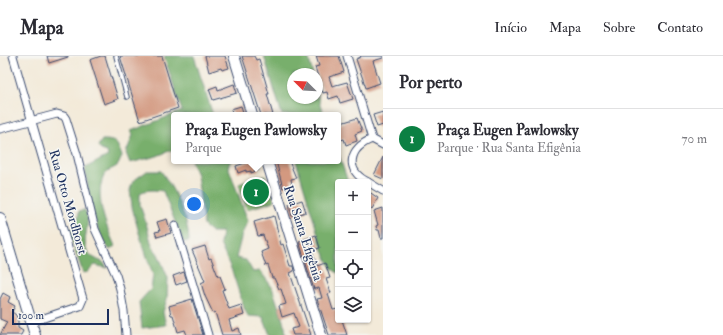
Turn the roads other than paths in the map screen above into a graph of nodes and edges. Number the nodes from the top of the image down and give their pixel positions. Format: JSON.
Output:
{"nodes":[{"id":1,"x":13,"y":56,"type":"edge"},
{"id":2,"x":116,"y":56,"type":"edge"},
{"id":3,"x":234,"y":56,"type":"edge"},
{"id":4,"x":347,"y":56,"type":"edge"},
{"id":5,"x":127,"y":97,"type":"dead end"},
{"id":6,"x":251,"y":112,"type":"edge"},
{"id":7,"x":32,"y":120,"type":"junction"},
{"id":8,"x":0,"y":129,"type":"edge"},
{"id":9,"x":372,"y":139,"type":"junction"},
{"id":10,"x":383,"y":145,"type":"edge"},
{"id":11,"x":268,"y":164,"type":"edge"},
{"id":12,"x":362,"y":179,"type":"edge"},
{"id":13,"x":371,"y":184,"type":"edge"},
{"id":14,"x":383,"y":190,"type":"edge"},
{"id":15,"x":0,"y":218,"type":"edge"},
{"id":16,"x":175,"y":225,"type":"dead end"},
{"id":17,"x":2,"y":229,"type":"edge"},
{"id":18,"x":32,"y":322,"type":"junction"},
{"id":19,"x":35,"y":335,"type":"edge"},
{"id":20,"x":126,"y":335,"type":"edge"},
{"id":21,"x":208,"y":335,"type":"edge"},
{"id":22,"x":321,"y":335,"type":"edge"}],
"edges":[{"from":1,"to":7,"type":"street","name":"Rua Otto Mordhorst"},
{"from":2,"to":5,"type":"lane"},
{"from":3,"to":6,"type":"street"},
{"from":4,"to":9,"type":"street"},
{"from":7,"to":8,"type":"street"},
{"from":7,"to":18,"type":"street","name":"Rua Otto Mordhorst"},
{"from":7,"to":20,"type":"street"},
{"from":9,"to":10,"type":"street"},
{"from":9,"to":12,"type":"street"},
{"from":11,"to":22,"type":"street","name":"Rua Santa Efigênia"},
{"from":13,"to":14,"type":"street"},
{"from":15,"to":17,"type":"street"},
{"from":16,"to":21,"type":"street"},
{"from":17,"to":18,"type":"street"},
{"from":18,"to":19,"type":"street"}]}
